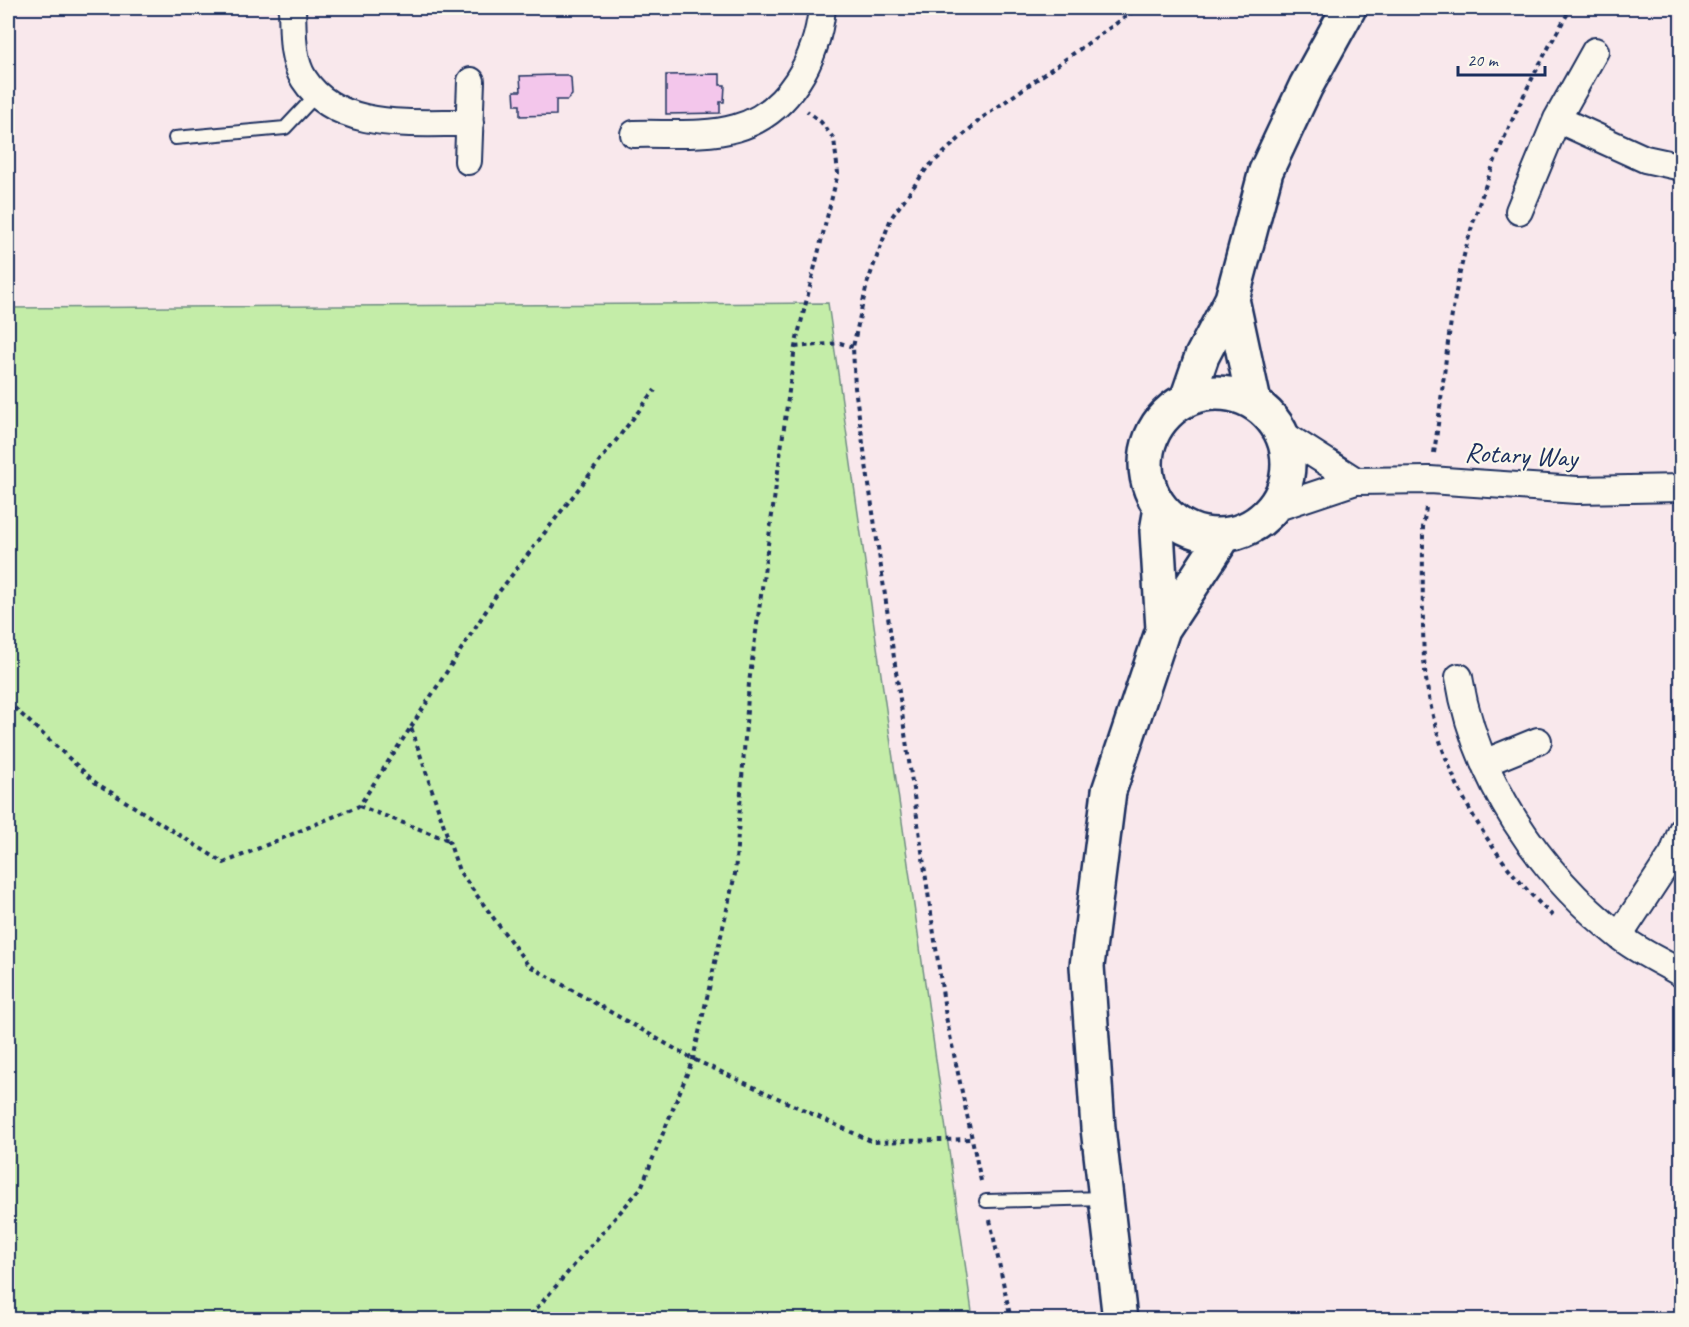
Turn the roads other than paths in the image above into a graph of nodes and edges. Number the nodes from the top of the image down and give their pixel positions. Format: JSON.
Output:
{"nodes":[{"id":1,"x":292,"y":8,"type":"edge"},
{"id":2,"x":822,"y":8,"type":"edge"},
{"id":3,"x":1349,"y":8,"type":"edge"},
{"id":4,"x":1595,"y":51,"type":"dead end"},
{"id":5,"x":471,"y":81,"type":"dead end"},
{"id":6,"x":317,"y":94,"type":"junction"},
{"id":7,"x":1557,"y":119,"type":"junction"},
{"id":8,"x":470,"y":123,"type":"junction"},
{"id":9,"x":634,"y":134,"type":"dead end"},
{"id":10,"x":175,"y":138,"type":"dead end"},
{"id":11,"x":468,"y":161,"type":"dead end"},
{"id":12,"x":1682,"y":167,"type":"edge"},
{"id":13,"x":1519,"y":211,"type":"dead end"},
{"id":14,"x":1232,"y":299,"type":"junction"},
{"id":15,"x":1187,"y":399,"type":"junction"},
{"id":16,"x":1254,"y":402,"type":"junction"},
{"id":17,"x":1284,"y":435,"type":"junction"},
{"id":18,"x":1356,"y":481,"type":"junction"},
{"id":19,"x":1682,"y":488,"type":"edge"},
{"id":20,"x":1161,"y":508,"type":"junction"},
{"id":21,"x":1272,"y":509,"type":"junction"},
{"id":22,"x":1224,"y":536,"type":"junction"},
{"id":23,"x":1163,"y":629,"type":"junction"},
{"id":24,"x":1459,"y":677,"type":"dead end"},
{"id":25,"x":1538,"y":741,"type":"dead end"},
{"id":26,"x":1484,"y":763,"type":"junction"},
{"id":27,"x":1682,"y":830,"type":"edge"},
{"id":28,"x":1619,"y":936,"type":"junction"},
{"id":29,"x":1682,"y":974,"type":"edge"},
{"id":30,"x":1106,"y":1198,"type":"junction"},
{"id":31,"x":986,"y":1201,"type":"road end"},
{"id":32,"x":1120,"y":1320,"type":"edge"}],
"edges":[{"from":1,"to":6,"type":"street"},
{"from":2,"to":9,"type":"street"},
{"from":3,"to":14,"type":"highway"},
{"from":4,"to":7,"type":"street"},
{"from":5,"to":8,"type":"street"},
{"from":6,"to":8,"type":"street"},
{"from":6,"to":10,"type":"lane"},
{"from":7,"to":12,"type":"street"},
{"from":7,"to":13,"type":"street"},
{"from":8,"to":11,"type":"street"},
{"from":14,"to":15,"type":"highway"},
{"from":14,"to":16,"type":"highway"},
{"from":15,"to":16,"type":"highway"},
{"from":15,"to":20,"type":"highway"},
{"from":16,"to":17,"type":"highway"},
{"from":17,"to":18,"type":"street"},
{"from":17,"to":21,"type":"highway"},
{"from":18,"to":19,"type":"street","name":"Rotary Way"},
{"from":18,"to":21,"type":"street","name":"Rotary Way"},
{"from":20,"to":22,"type":"highway"},
{"from":20,"to":23,"type":"highway"},
{"from":21,"to":22,"type":"highway"},
{"from":22,"to":23,"type":"highway"},
{"from":23,"to":30,"type":"highway"},
{"from":24,"to":26,"type":"street"},
{"from":25,"to":26,"type":"street"},
{"from":26,"to":28,"type":"street"},
{"from":27,"to":28,"type":"street"},
{"from":28,"to":29,"type":"street"},
{"from":30,"to":31,"type":"lane"},
{"from":30,"to":32,"type":"highway"}]}
